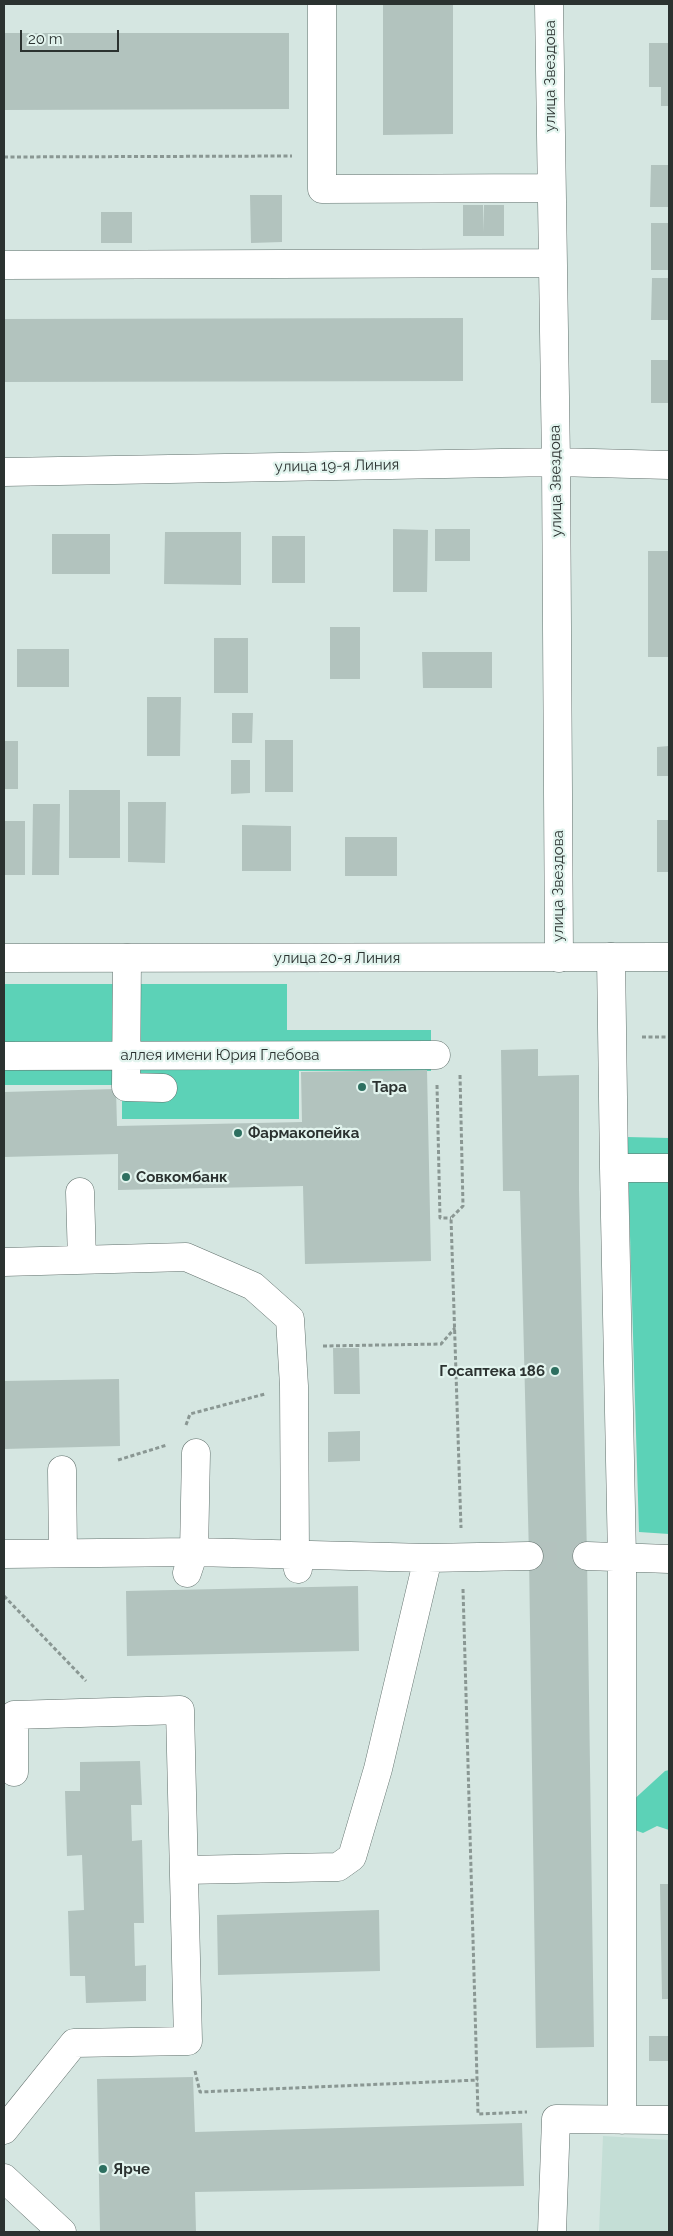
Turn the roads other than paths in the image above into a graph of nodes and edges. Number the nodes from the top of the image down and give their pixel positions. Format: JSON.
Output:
{"nodes":[{"id":1,"x":322,"y":4,"type":"edge"},
{"id":2,"x":549,"y":4,"type":"edge"},
{"id":3,"x":551,"y":188,"type":"junction"},
{"id":4,"x":552,"y":263,"type":"junction"},
{"id":5,"x":4,"y":265,"type":"edge"},
{"id":6,"x":556,"y":462,"type":"junction"},
{"id":7,"x":669,"y":465,"type":"edge"},
{"id":8,"x":4,"y":472,"type":"edge"},
{"id":9,"x":610,"y":957,"type":"junction"},
{"id":10,"x":669,"y":957,"type":"edge"},
{"id":11,"x":4,"y":958,"type":"edge"},
{"id":12,"x":127,"y":958,"type":"junction"},
{"id":13,"x":559,"y":958,"type":"junction"},
{"id":14,"x":126,"y":1055,"type":"junction"},
{"id":15,"x":436,"y":1055,"type":"road end"},
{"id":16,"x":4,"y":1056,"type":"edge"},
{"id":17,"x":163,"y":1088,"type":"dead end"},
{"id":18,"x":614,"y":1168,"type":"junction"},
{"id":19,"x":669,"y":1168,"type":"edge"},
{"id":20,"x":80,"y":1192,"type":"dead end"},
{"id":21,"x":82,"y":1260,"type":"junction"},
{"id":22,"x":4,"y":1262,"type":"edge"},
{"id":23,"x":184,"y":1443,"type":"road end"},
{"id":24,"x":62,"y":1470,"type":"dead end"},
{"id":25,"x":4,"y":1554,"type":"edge"},
{"id":26,"x":62,"y":1554,"type":"junction"},
{"id":27,"x":529,"y":1556,"type":"tunnel mouth"},
{"id":28,"x":588,"y":1556,"type":"tunnel mouth"},
{"id":29,"x":428,"y":1558,"type":"junction"},
{"id":30,"x":622,"y":1558,"type":"junction"},
{"id":31,"x":669,"y":1559,"type":"edge"},
{"id":32,"x":297,"y":1561,"type":"junction"},
{"id":33,"x":191,"y":1563,"type":"junction"},
{"id":34,"x":14,"y":1772,"type":"dead end"},
{"id":35,"x":184,"y":1870,"type":"junction"},
{"id":36,"x":622,"y":2120,"type":"junction"},
{"id":37,"x":669,"y":2120,"type":"edge"},
{"id":38,"x":4,"y":2130,"type":"edge"},
{"id":39,"x":4,"y":2178,"type":"edge"},
{"id":40,"x":62,"y":2232,"type":"edge"},
{"id":41,"x":552,"y":2232,"type":"edge"}],
"edges":[{"from":1,"to":3,"type":"street"},
{"from":2,"to":3,"type":"street","name":"улица Звездова"},
{"from":3,"to":4,"type":"street","name":"улица Звездова"},
{"from":4,"to":5,"type":"street"},
{"from":4,"to":6,"type":"street","name":"улица Звездова"},
{"from":6,"to":7,"type":"street","name":"улица 19-я Линия"},
{"from":6,"to":8,"type":"street","name":"улица 19-я Линия"},
{"from":6,"to":13,"type":"street","name":"улица Звездова"},
{"from":9,"to":10,"type":"street","name":"улица 20-я Линия"},
{"from":9,"to":13,"type":"street","name":"улица 20-я Линия"},
{"from":9,"to":18,"type":"street"},
{"from":11,"to":12,"type":"street","name":"улица 20-я Линия"},
{"from":12,"to":13,"type":"street","name":"улица 20-я Линия"},
{"from":12,"to":14,"type":"street"},
{"from":14,"to":15,"type":"street","name":"аллея имени Юрия Глебова"},
{"from":14,"to":16,"type":"street","name":"аллея имени Юрия Глебова"},
{"from":14,"to":17,"type":"street"},
{"from":18,"to":19,"type":"street"},
{"from":18,"to":30,"type":"street"},
{"from":20,"to":21,"type":"street"},
{"from":21,"to":22,"type":"street"},
{"from":21,"to":32,"type":"street"},
{"from":23,"to":33,"type":"street"},
{"from":24,"to":26,"type":"street"},
{"from":25,"to":26,"type":"street"},
{"from":26,"to":33,"type":"street"},
{"from":27,"to":29,"type":"street"},
{"from":28,"to":30,"type":"street"},
{"from":29,"to":32,"type":"street"},
{"from":29,"to":35,"type":"street"},
{"from":30,"to":31,"type":"street"},
{"from":30,"to":36,"type":"street"},
{"from":32,"to":33,"type":"street"},
{"from":34,"to":35,"type":"street"},
{"from":35,"to":38,"type":"street"},
{"from":36,"to":37,"type":"street"},
{"from":36,"to":41,"type":"street"},
{"from":39,"to":40,"type":"street"}]}
